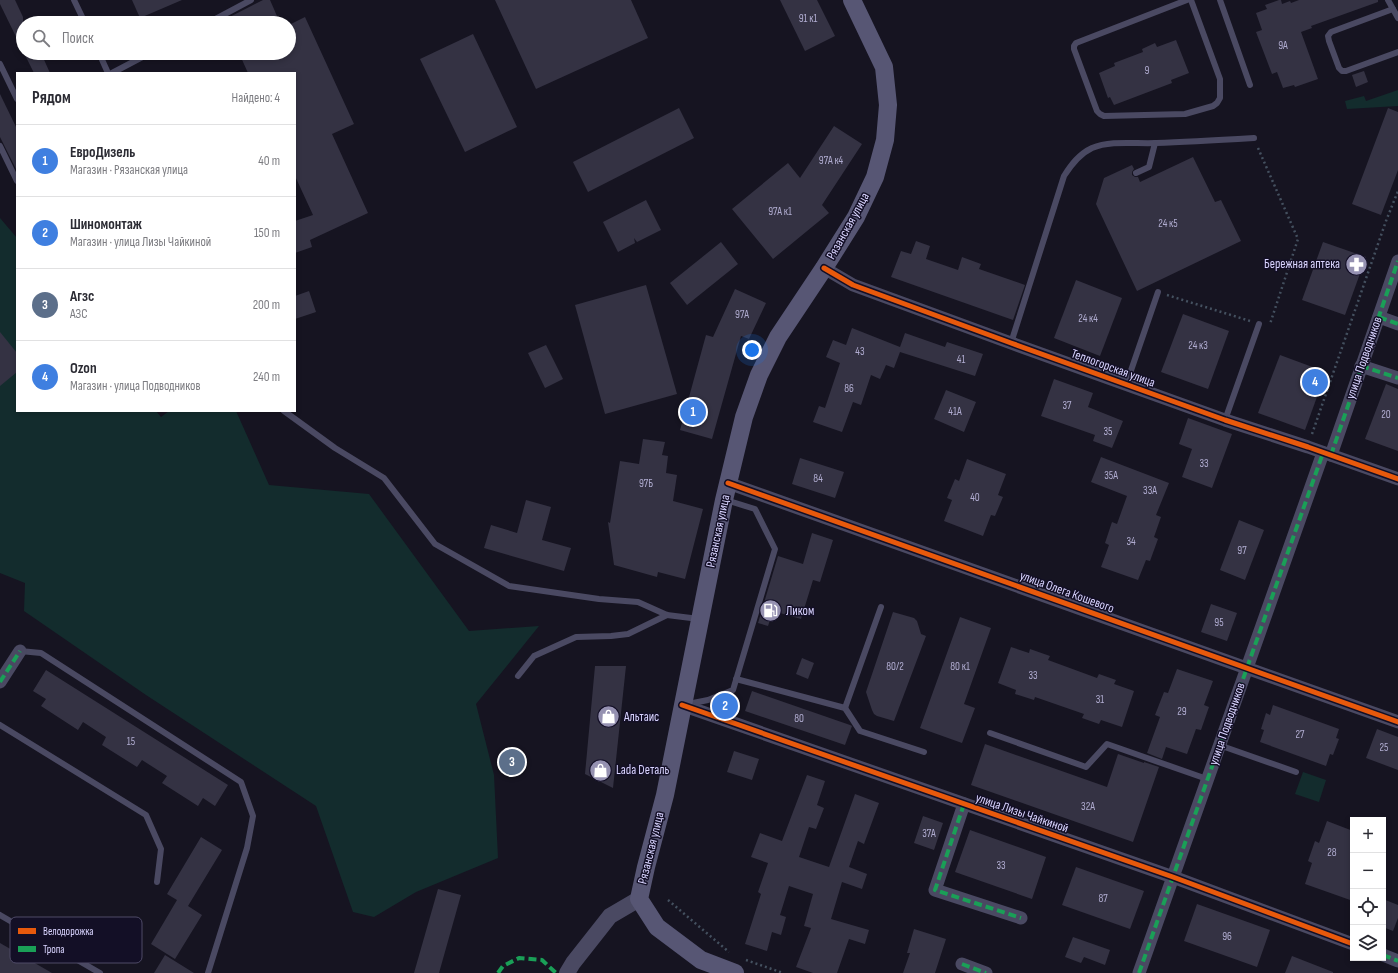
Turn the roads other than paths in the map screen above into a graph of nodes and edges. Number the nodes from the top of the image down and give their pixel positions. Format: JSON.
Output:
{"nodes":[{"id":1,"x":74,"y":0,"type":"edge"},
{"id":2,"x":251,"y":0,"type":"edge"},
{"id":3,"x":852,"y":0,"type":"edge"},
{"id":4,"x":1186,"y":0,"type":"edge"},
{"id":5,"x":1191,"y":0,"type":"edge"},
{"id":6,"x":1220,"y":0,"type":"edge"},
{"id":7,"x":1388,"y":0,"type":"edge"},
{"id":8,"x":1393,"y":9,"type":"junction"},
{"id":9,"x":82,"y":16,"type":"edge"},
{"id":10,"x":221,"y":16,"type":"edge"},
{"id":11,"x":1398,"y":18,"type":"edge"},
{"id":12,"x":1398,"y":52,"type":"edge"},
{"id":13,"x":102,"y":60,"type":"edge"},
{"id":14,"x":137,"y":60,"type":"edge"},
{"id":15,"x":0,"y":64,"type":"edge"},
{"id":16,"x":108,"y":72,"type":"edge"},
{"id":17,"x":114,"y":72,"type":"edge"},
{"id":18,"x":1250,"y":85,"type":"dead end"},
{"id":19,"x":16,"y":97,"type":"edge"},
{"id":20,"x":1254,"y":138,"type":"road end"},
{"id":21,"x":1155,"y":143,"type":"junction"},
{"id":22,"x":0,"y":146,"type":"edge"},
{"id":23,"x":1136,"y":173,"type":"dead end"},
{"id":24,"x":16,"y":179,"type":"edge"},
{"id":25,"x":1398,"y":261,"type":"edge"},
{"id":26,"x":824,"y":268,"type":"junction"},
{"id":27,"x":1158,"y":292,"type":"road end"},
{"id":28,"x":1379,"y":317,"type":"junction"},
{"id":29,"x":1259,"y":324,"type":"road end"},
{"id":30,"x":1398,"y":324,"type":"edge"},
{"id":31,"x":1010,"y":343,"type":"junction"},
{"id":32,"x":1361,"y":366,"type":"junction"},
{"id":33,"x":1398,"y":378,"type":"edge"},
{"id":34,"x":1126,"y":385,"type":"junction"},
{"id":35,"x":285,"y":412,"type":"edge"},
{"id":36,"x":1225,"y":420,"type":"junction"},
{"id":37,"x":1327,"y":454,"type":"junction"},
{"id":38,"x":1398,"y":479,"type":"edge"},
{"id":39,"x":726,"y":492,"type":"junction"},
{"id":40,"x":881,"y":608,"type":"dead end"},
{"id":41,"x":667,"y":615,"type":"junction"},
{"id":42,"x":700,"y":619,"type":"junction"},
{"id":43,"x":20,"y":651,"type":"joint"},
{"id":44,"x":1247,"y":667,"type":"junction"},
{"id":45,"x":518,"y":676,"type":"dead end"},
{"id":46,"x":736,"y":679,"type":"junction"},
{"id":47,"x":0,"y":682,"type":"edge"},
{"id":48,"x":682,"y":705,"type":"junction"},
{"id":49,"x":845,"y":708,"type":"junction"},
{"id":50,"x":1398,"y":722,"type":"edge"},
{"id":51,"x":0,"y":725,"type":"edge"},
{"id":52,"x":990,"y":733,"type":"dead end"},
{"id":53,"x":1219,"y":745,"type":"junction"},
{"id":54,"x":924,"y":752,"type":"dead end"},
{"id":55,"x":1296,"y":772,"type":"dead end"},
{"id":56,"x":1207,"y":779,"type":"junction"},
{"id":57,"x":964,"y":804,"type":"junction"},
{"id":58,"x":1173,"y":877,"type":"junction"},
{"id":59,"x":157,"y":882,"type":"dead end"},
{"id":60,"x":639,"y":899,"type":"junction"},
{"id":61,"x":0,"y":915,"type":"edge"},
{"id":62,"x":1021,"y":918,"type":"dead end"},
{"id":63,"x":10,"y":921,"type":"edge"},
{"id":64,"x":1350,"y":943,"type":"edge"},
{"id":65,"x":1386,"y":956,"type":"edge"},
{"id":66,"x":1398,"y":961,"type":"edge"},
{"id":67,"x":83,"y":963,"type":"edge"},
{"id":68,"x":962,"y":964,"type":"dead end"},
{"id":69,"x":738,"y":965,"type":"edge"},
{"id":70,"x":100,"y":973,"type":"edge"},
{"id":71,"x":208,"y":973,"type":"edge"},
{"id":72,"x":568,"y":973,"type":"edge"},
{"id":73,"x":986,"y":973,"type":"edge"},
{"id":74,"x":1139,"y":973,"type":"edge"}],
"edges":[{"from":1,"to":9,"type":"lane"},
{"from":2,"to":10,"type":"lane"},
{"from":3,"to":26,"type":"main road","name":"Рязанская улица"},
{"from":4,"to":5,"type":"lane"},
{"from":6,"to":18,"type":"lane"},
{"from":7,"to":8,"type":"lane"},
{"from":8,"to":11,"type":"lane"},
{"from":8,"to":12,"type":"lane"},
{"from":13,"to":16,"type":"lane"},
{"from":14,"to":17,"type":"lane"},
{"from":15,"to":19,"type":"lane"},
{"from":20,"to":21,"type":"lane"},
{"from":21,"to":23,"type":"lane"},
{"from":21,"to":31,"type":"lane"},
{"from":22,"to":24,"type":"lane"},
{"from":25,"to":28,"type":"street","name":"улица Подводников"},
{"from":26,"to":31,"type":"street","name":"Теплогорская улица"},
{"from":26,"to":39,"type":"main road","name":"Рязанская улица"},
{"from":27,"to":34,"type":"lane"},
{"from":28,"to":30,"type":"street"},
{"from":28,"to":32,"type":"street","name":"улица Подводников"},
{"from":29,"to":36,"type":"lane"},
{"from":31,"to":34,"type":"street","name":"Теплогорская улица"},
{"from":32,"to":33,"type":"street"},
{"from":32,"to":37,"type":"street","name":"улица Подводников"},
{"from":34,"to":36,"type":"street","name":"Теплогорская улица"},
{"from":35,"to":41,"type":"lane"},
{"from":36,"to":37,"type":"street","name":"Теплогорская улица"},
{"from":37,"to":38,"type":"street","name":"Теплогорская улица"},
{"from":37,"to":44,"type":"street","name":"улица Подводников"},
{"from":39,"to":42,"type":"main road","name":"Рязанская улица"},
{"from":39,"to":44,"type":"street","name":"улица Олега Кошевого"},
{"from":39,"to":46,"type":"lane"},
{"from":40,"to":49,"type":"lane"},
{"from":41,"to":42,"type":"lane"},
{"from":41,"to":45,"type":"lane"},
{"from":42,"to":48,"type":"main road","name":"Рязанская улица"},
{"from":43,"to":47,"type":"street"},
{"from":43,"to":71,"type":"lane"},
{"from":44,"to":50,"type":"street","name":"улица Олега Кошевого"},
{"from":44,"to":53,"type":"street","name":"улица Подводников"},
{"from":46,"to":48,"type":"lane"},
{"from":46,"to":49,"type":"lane"},
{"from":48,"to":57,"type":"street","name":"улица Лизы Чайкиной"},
{"from":48,"to":60,"type":"main road","name":"Рязанская улица"},
{"from":49,"to":54,"type":"lane"},
{"from":51,"to":59,"type":"lane"},
{"from":52,"to":56,"type":"lane"},
{"from":53,"to":55,"type":"lane"},
{"from":53,"to":56,"type":"street","name":"улица Подводников"},
{"from":56,"to":58,"type":"street","name":"улица Подводников"},
{"from":57,"to":58,"type":"street","name":"улица Лизы Чайкиной"},
{"from":57,"to":62,"type":"street"},
{"from":58,"to":64,"type":"street","name":"улица Лизы Чайкиной"},
{"from":58,"to":74,"type":"street","name":"улица Подводников"},
{"from":60,"to":69,"type":"main road"},
{"from":60,"to":72,"type":"street","name":"Рязанская улица"},
{"from":61,"to":63,"type":"lane"},
{"from":65,"to":66,"type":"street"},
{"from":67,"to":70,"type":"lane"},
{"from":68,"to":73,"type":"street"}]}
